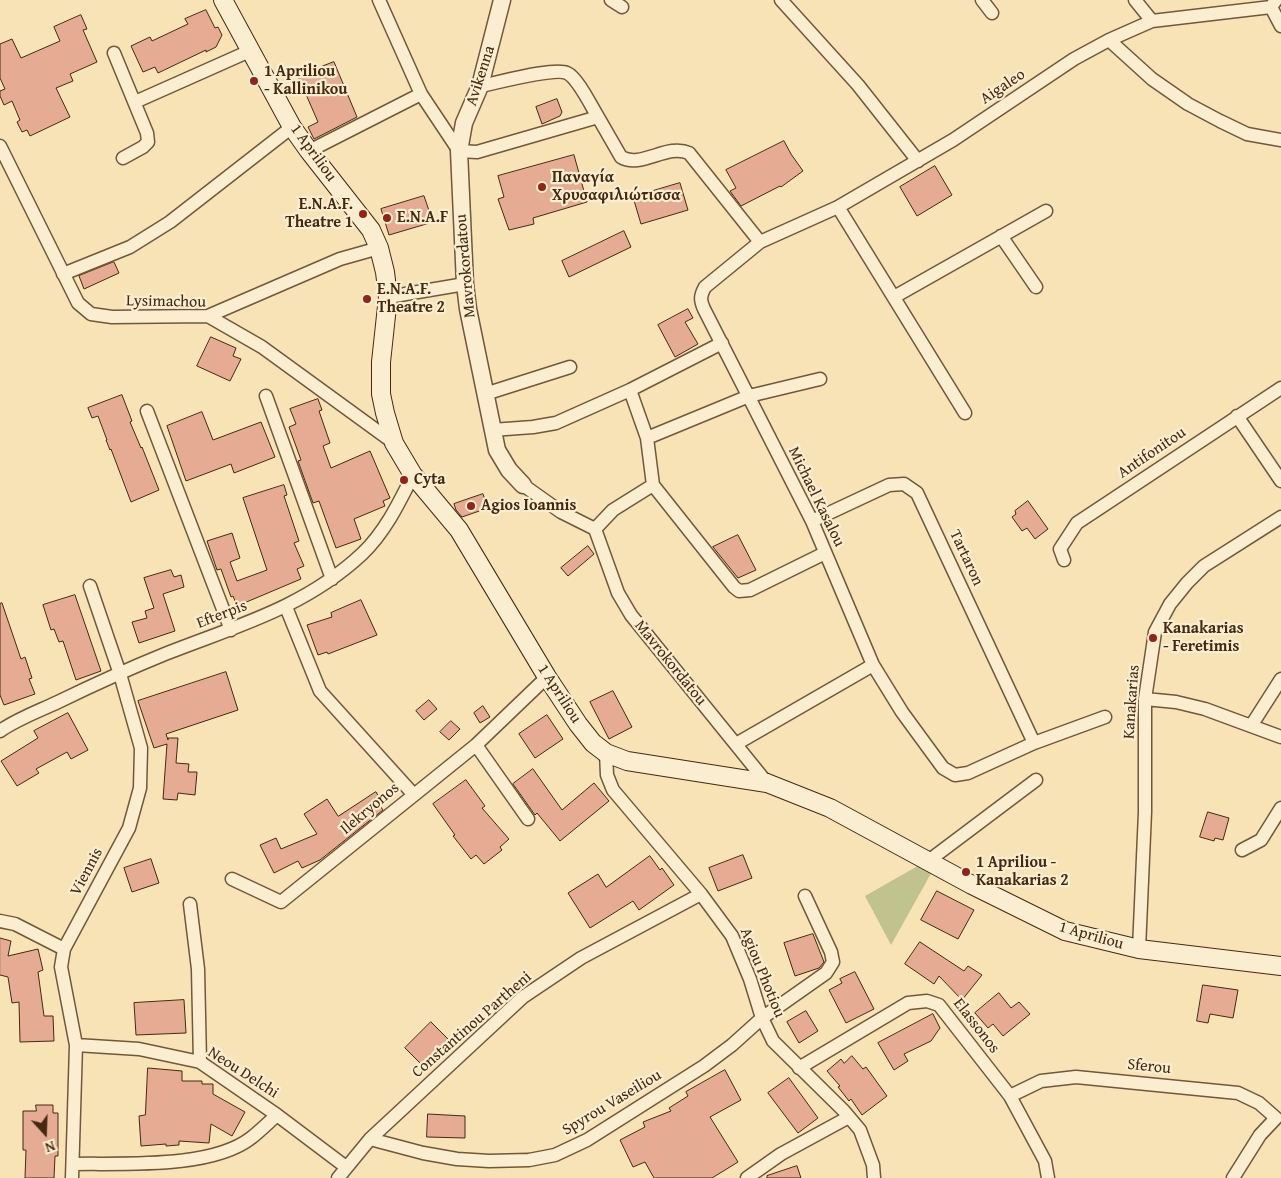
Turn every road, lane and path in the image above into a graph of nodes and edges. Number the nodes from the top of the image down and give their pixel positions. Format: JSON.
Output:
{"nodes":[{"id":1,"x":224,"y":0,"type":"edge"},
{"id":2,"x":379,"y":0,"type":"edge"},
{"id":3,"x":502,"y":0,"type":"edge"},
{"id":4,"x":611,"y":0,"type":"edge"},
{"id":5,"x":782,"y":0,"type":"edge"},
{"id":6,"x":982,"y":0,"type":"edge"},
{"id":7,"x":1135,"y":0,"type":"edge"},
{"id":8,"x":1274,"y":3,"type":"edge"},
{"id":9,"x":622,"y":7,"type":"dead end"},
{"id":10,"x":992,"y":14,"type":"dead end"},
{"id":11,"x":1152,"y":21,"type":"junction"},
{"id":12,"x":1281,"y":26,"type":"edge"},
{"id":13,"x":1109,"y":40,"type":"junction"},
{"id":14,"x":252,"y":50,"type":"junction"},
{"id":15,"x":114,"y":54,"type":"dead end"},
{"id":16,"x":480,"y":86,"type":"junction"},
{"id":17,"x":420,"y":94,"type":"junction"},
{"id":18,"x":135,"y":102,"type":"junction"},
{"id":19,"x":598,"y":116,"type":"junction"},
{"id":20,"x":292,"y":127,"type":"junction"},
{"id":21,"x":1281,"y":140,"type":"edge"},
{"id":22,"x":1,"y":150,"type":"edge"},
{"id":23,"x":309,"y":151,"type":"junction"},
{"id":24,"x":459,"y":151,"type":"junction"},
{"id":25,"x":123,"y":158,"type":"dead end"},
{"id":26,"x":918,"y":161,"type":"junction"},
{"id":27,"x":838,"y":208,"type":"junction"},
{"id":28,"x":1046,"y":211,"type":"dead end"},
{"id":29,"x":1001,"y":236,"type":"junction"},
{"id":30,"x":760,"y":242,"type":"junction"},
{"id":31,"x":379,"y":248,"type":"junction"},
{"id":32,"x":63,"y":274,"type":"junction"},
{"id":33,"x":465,"y":284,"type":"junction"},
{"id":34,"x":1036,"y":288,"type":"dead end"},
{"id":35,"x":388,"y":297,"type":"junction"},
{"id":36,"x":894,"y":297,"type":"junction"},
{"id":37,"x":208,"y":316,"type":"junction"},
{"id":38,"x":722,"y":343,"type":"junction"},
{"id":39,"x":570,"y":367,"type":"dead end"},
{"id":40,"x":820,"y":379,"type":"dead end"},
{"id":41,"x":1281,"y":388,"type":"edge"},
{"id":42,"x":630,"y":390,"type":"junction"},
{"id":43,"x":485,"y":394,"type":"junction"},
{"id":44,"x":266,"y":396,"type":"dead end"},
{"id":45,"x":749,"y":396,"type":"junction"},
{"id":46,"x":147,"y":411,"type":"dead end"},
{"id":47,"x":966,"y":413,"type":"dead end"},
{"id":48,"x":1237,"y":416,"type":"junction"},
{"id":49,"x":492,"y":430,"type":"junction"},
{"id":50,"x":647,"y":438,"type":"junction"},
{"id":51,"x":394,"y":443,"type":"junction"},
{"id":52,"x":413,"y":475,"type":"junction"},
{"id":53,"x":1281,"y":481,"type":"edge"},
{"id":54,"x":523,"y":485,"type":"joint"},
{"id":55,"x":653,"y":485,"type":"junction"},
{"id":56,"x":1281,"y":517,"type":"edge"},
{"id":57,"x":812,"y":521,"type":"junction"},
{"id":58,"x":595,"y":529,"type":"junction"},
{"id":59,"x":826,"y":553,"type":"junction"},
{"id":60,"x":1064,"y":560,"type":"dead end"},
{"id":61,"x":332,"y":579,"type":"junction"},
{"id":62,"x":90,"y":586,"type":"dead end"},
{"id":63,"x":286,"y":607,"type":"junction"},
{"id":64,"x":232,"y":630,"type":"junction"},
{"id":65,"x":874,"y":665,"type":"junction"},
{"id":66,"x":120,"y":674,"type":"junction"},
{"id":67,"x":547,"y":677,"type":"junction"},
{"id":68,"x":1281,"y":679,"type":"edge"},
{"id":69,"x":1145,"y":699,"type":"junction"},
{"id":70,"x":1105,"y":718,"type":"dead end"},
{"id":71,"x":1251,"y":726,"type":"junction"},
{"id":72,"x":0,"y":729,"type":"edge"},
{"id":73,"x":1281,"y":738,"type":"edge"},
{"id":74,"x":1034,"y":743,"type":"junction"},
{"id":75,"x":736,"y":744,"type":"junction"},
{"id":76,"x":476,"y":745,"type":"junction"},
{"id":77,"x":606,"y":753,"type":"junction"},
{"id":78,"x":1036,"y":780,"type":"dead end"},
{"id":79,"x":767,"y":783,"type":"junction"},
{"id":80,"x":414,"y":795,"type":"junction"},
{"id":81,"x":1281,"y":808,"type":"edge"},
{"id":82,"x":528,"y":819,"type":"dead end"},
{"id":83,"x":1242,"y":850,"type":"dead end"},
{"id":84,"x":927,"y":862,"type":"junction"},
{"id":85,"x":232,"y":879,"type":"dead end"},
{"id":86,"x":701,"y":894,"type":"junction"},
{"id":87,"x":805,"y":896,"type":"dead end"},
{"id":88,"x":190,"y":904,"type":"dead end"},
{"id":89,"x":0,"y":921,"type":"edge"},
{"id":90,"x":64,"y":949,"type":"junction"},
{"id":91,"x":1139,"y":949,"type":"junction"},
{"id":92,"x":1281,"y":966,"type":"edge"},
{"id":93,"x":762,"y":1018,"type":"junction"},
{"id":94,"x":76,"y":1045,"type":"junction"},
{"id":95,"x":200,"y":1062,"type":"junction"},
{"id":96,"x":799,"y":1068,"type":"junction"},
{"id":97,"x":1010,"y":1096,"type":"junction"},
{"id":98,"x":277,"y":1115,"type":"junction"},
{"id":99,"x":849,"y":1117,"type":"junction"},
{"id":100,"x":1279,"y":1117,"type":"edge"},
{"id":101,"x":370,"y":1139,"type":"junction"},
{"id":102,"x":72,"y":1164,"type":"junction"},
{"id":103,"x":346,"y":1167,"type":"junction"},
{"id":104,"x":72,"y":1178,"type":"edge"},
{"id":105,"x":338,"y":1178,"type":"edge"},
{"id":106,"x":747,"y":1178,"type":"edge"},
{"id":107,"x":874,"y":1178,"type":"edge"},
{"id":108,"x":1048,"y":1178,"type":"edge"},
{"id":109,"x":1234,"y":1178,"type":"edge"}],
"edges":[{"from":1,"to":14,"type":"main road","name":"1 Apriliou"},
{"from":2,"to":17,"type":"street"},
{"from":3,"to":16,"type":"street","name":"Avikenna"},
{"from":4,"to":9,"type":"street"},
{"from":5,"to":26,"type":"street"},
{"from":6,"to":10,"type":"street"},
{"from":7,"to":11,"type":"street"},
{"from":8,"to":11,"type":"street","name":"Aigaleo"},
{"from":8,"to":12,"type":"street"},
{"from":11,"to":13,"type":"street","name":"Aigaleo"},
{"from":13,"to":21,"type":"street"},
{"from":13,"to":26,"type":"street","name":"Aigaleo"},
{"from":14,"to":18,"type":"street"},
{"from":14,"to":20,"type":"main road","name":"1 Apriliou"},
{"from":15,"to":18,"type":"street"},
{"from":16,"to":19,"type":"street"},
{"from":16,"to":24,"type":"street","name":"Avikenna"},
{"from":17,"to":23,"type":"street"},
{"from":17,"to":24,"type":"street"},
{"from":18,"to":25,"type":"street"},
{"from":19,"to":24,"type":"street"},
{"from":19,"to":30,"type":"street"},
{"from":20,"to":23,"type":"main road","name":"1 Apriliou"},
{"from":20,"to":32,"type":"street"},
{"from":22,"to":32,"type":"street","name":"Lysimachou"},
{"from":23,"to":31,"type":"main road","name":"1 Apriliou"},
{"from":24,"to":33,"type":"street","name":"Mavrokordatou"},
{"from":26,"to":27,"type":"street","name":"Aigaleo"},
{"from":27,"to":30,"type":"street","name":"Aigaleo"},
{"from":27,"to":36,"type":"street"},
{"from":28,"to":29,"type":"street"},
{"from":29,"to":34,"type":"street"},
{"from":29,"to":36,"type":"street"},
{"from":30,"to":38,"type":"street","name":"Michael Kasalou"},
{"from":31,"to":35,"type":"main road","name":"1 Apriliou"},
{"from":31,"to":37,"type":"street"},
{"from":32,"to":37,"type":"street","name":"Lysimachou"},
{"from":33,"to":35,"type":"street"},
{"from":33,"to":43,"type":"street","name":"Mavrokordatou"},
{"from":35,"to":51,"type":"main road","name":"1 Apriliou"},
{"from":36,"to":47,"type":"street"},
{"from":37,"to":51,"type":"street","name":"Lysimachou"},
{"from":38,"to":42,"type":"street"},
{"from":38,"to":45,"type":"street","name":"Michael Kasalou"},
{"from":39,"to":43,"type":"street"},
{"from":40,"to":45,"type":"street"},
{"from":41,"to":48,"type":"street","name":"Antifonitou"},
{"from":42,"to":49,"type":"street"},
{"from":42,"to":50,"type":"street"},
{"from":43,"to":49,"type":"street","name":"Mavrokordatou"},
{"from":44,"to":61,"type":"street"},
{"from":45,"to":50,"type":"street"},
{"from":45,"to":57,"type":"street","name":"Michael Kasalou"},
{"from":46,"to":64,"type":"street"},
{"from":48,"to":53,"type":"street"},
{"from":48,"to":60,"type":"street","name":"Antifonitou"},
{"from":49,"to":54,"type":"street","name":"Mavrokordatou"},
{"from":50,"to":55,"type":"street"},
{"from":51,"to":52,"type":"main road","name":"1 Apriliou"},
{"from":52,"to":61,"type":"street","name":"Efterpis"},
{"from":52,"to":67,"type":"main road","name":"1 Apriliou"},
{"from":54,"to":58,"type":"street","name":"Mavrokordatou"},
{"from":55,"to":58,"type":"street"},
{"from":55,"to":59,"type":"street"},
{"from":56,"to":69,"type":"street","name":"Kanakarias"},
{"from":57,"to":59,"type":"street","name":"Michael Kasalou"},
{"from":57,"to":74,"type":"street","name":"Tartaron"},
{"from":58,"to":75,"type":"street","name":"Mavrokordatou"},
{"from":59,"to":65,"type":"street","name":"Michael Kasalou"},
{"from":61,"to":63,"type":"street","name":"Efterpis"},
{"from":62,"to":66,"type":"street","name":"Viennis"},
{"from":63,"to":64,"type":"street","name":"Efterpis"},
{"from":63,"to":80,"type":"street","name":"Ilekryonos"},
{"from":64,"to":66,"type":"street","name":"Efterpis"},
{"from":65,"to":74,"type":"street","name":"Michael Kasalou"},
{"from":65,"to":75,"type":"street"},
{"from":66,"to":72,"type":"street","name":"Efterpis"},
{"from":66,"to":90,"type":"street","name":"Viennis"},
{"from":67,"to":76,"type":"street"},
{"from":67,"to":77,"type":"main road","name":"1 Apriliou"},
{"from":68,"to":71,"type":"street"},
{"from":69,"to":71,"type":"street"},
{"from":69,"to":91,"type":"street","name":"Kanakarias"},
{"from":70,"to":74,"type":"street"},
{"from":71,"to":73,"type":"street"},
{"from":75,"to":79,"type":"street","name":"Mavrokordatou"},
{"from":76,"to":80,"type":"street"},
{"from":76,"to":82,"type":"street"},
{"from":77,"to":79,"type":"main road","name":"1 Apriliou"},
{"from":77,"to":86,"type":"street","name":"Agiou Photiou"},
{"from":78,"to":84,"type":"street"},
{"from":79,"to":84,"type":"main road","name":"1 Apriliou"},
{"from":80,"to":85,"type":"street","name":"Ilekryonos"},
{"from":81,"to":83,"type":"street"},
{"from":84,"to":91,"type":"main road","name":"1 Apriliou"},
{"from":86,"to":93,"type":"street","name":"Agiou Photiou"},
{"from":86,"to":101,"type":"street","name":"Constantinou Partheni"},
{"from":87,"to":93,"type":"street","name":"Spyrou Vaseiliou"},
{"from":88,"to":95,"type":"street"},
{"from":89,"to":90,"type":"street"},
{"from":90,"to":94,"type":"street","name":"Viennis"},
{"from":91,"to":92,"type":"main road","name":"1 Apriliou"},
{"from":93,"to":96,"type":"street","name":"Agiou Photiou"},
{"from":93,"to":101,"type":"street","name":"Spyrou Vaseiliou"},
{"from":94,"to":95,"type":"street","name":"Neou Delchi"},
{"from":94,"to":102,"type":"street","name":"Viennis"},
{"from":95,"to":98,"type":"street","name":"Neou Delchi"},
{"from":96,"to":97,"type":"street","name":"Elassonos"},
{"from":96,"to":99,"type":"street","name":"Agiou Photiou"},
{"from":97,"to":100,"type":"street","name":"Sferou"},
{"from":97,"to":108,"type":"street","name":"Elassonos"},
{"from":98,"to":102,"type":"street"},
{"from":98,"to":103,"type":"street","name":"Neou Delchi"},
{"from":99,"to":106,"type":"street"},
{"from":99,"to":107,"type":"street","name":"Agiou Photiou"},
{"from":100,"to":109,"type":"street"},
{"from":101,"to":103,"type":"street","name":"Constantinou Partheni"},
{"from":102,"to":104,"type":"street","name":"Viennis"},
{"from":103,"to":105,"type":"street","name":"Constantinou Partheni"}]}
